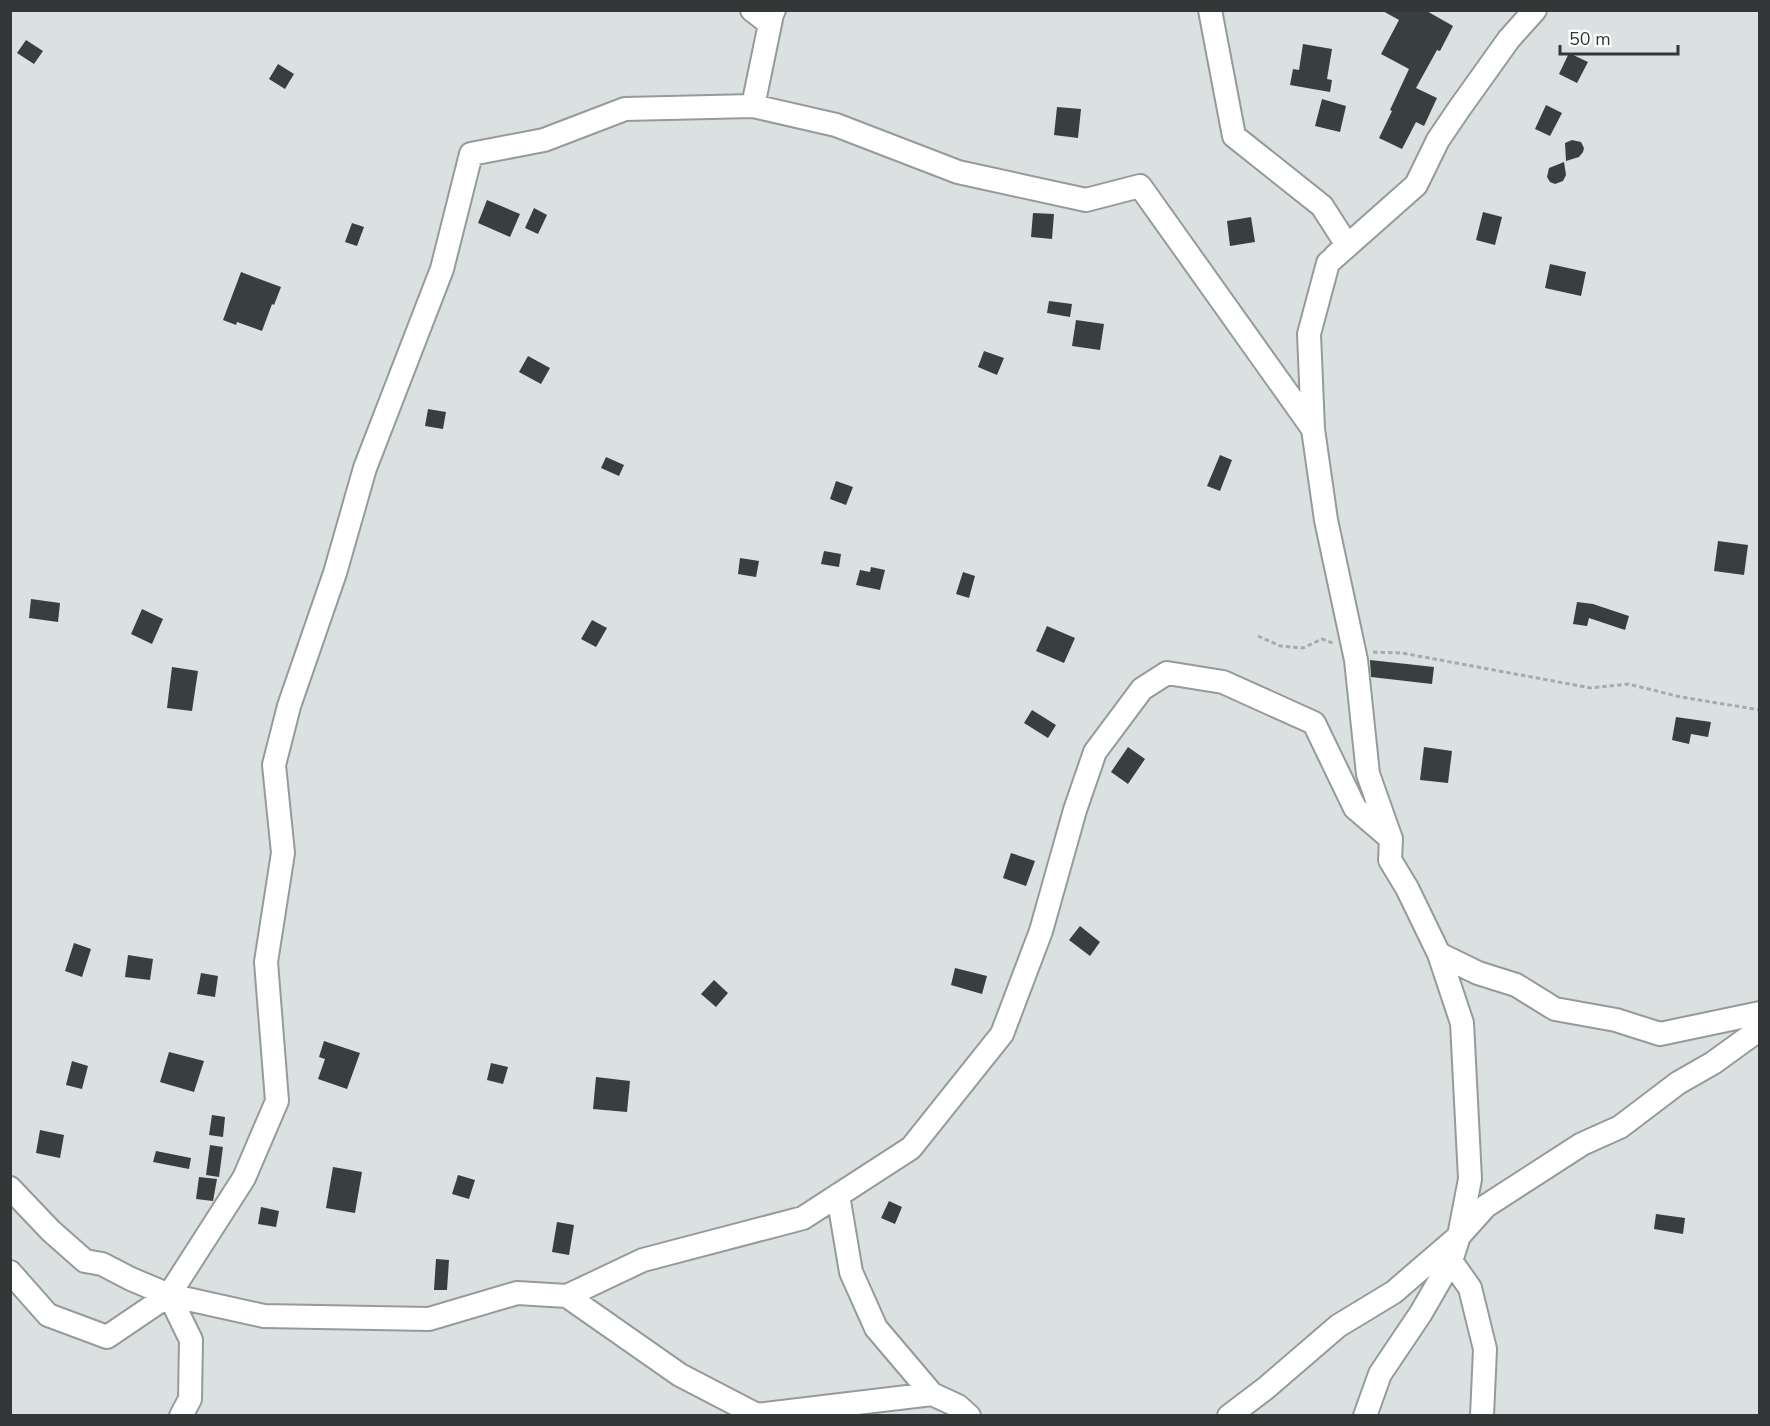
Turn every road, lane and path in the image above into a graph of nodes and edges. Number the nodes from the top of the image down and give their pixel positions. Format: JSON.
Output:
{"nodes":[{"id":1,"x":1210,"y":10,"type":"edge"},
{"id":2,"x":1535,"y":10,"type":"edge"},
{"id":3,"x":765,"y":15,"type":"edge"},
{"id":4,"x":753,"y":105,"type":"junction"},
{"id":5,"x":1328,"y":263,"type":"junction"},
{"id":6,"x":1313,"y":429,"type":"junction"},
{"id":7,"x":1258,"y":636,"type":"dead end"},
{"id":8,"x":1355,"y":652,"type":"junction"},
{"id":9,"x":1760,"y":710,"type":"edge"},
{"id":10,"x":1391,"y":839,"type":"junction"},
{"id":11,"x":1439,"y":954,"type":"junction"},
{"id":12,"x":1760,"y":1012,"type":"edge"},
{"id":13,"x":1760,"y":1029,"type":"edge"},
{"id":14,"x":10,"y":1188,"type":"edge"},
{"id":15,"x":838,"y":1195,"type":"junction"},
{"id":16,"x":1459,"y":1236,"type":"junction"},
{"id":17,"x":1451,"y":1262,"type":"junction"},
{"id":18,"x":10,"y":1272,"type":"edge"},
{"id":19,"x":169,"y":1295,"type":"junction"},
{"id":20,"x":567,"y":1296,"type":"junction"},
{"id":21,"x":932,"y":1394,"type":"junction"},
{"id":22,"x":181,"y":1416,"type":"edge"},
{"id":23,"x":969,"y":1416,"type":"edge"},
{"id":24,"x":1229,"y":1416,"type":"edge"},
{"id":25,"x":1365,"y":1416,"type":"edge"},
{"id":26,"x":1482,"y":1416,"type":"edge"}],
"edges":[{"from":1,"to":5,"type":"street"},
{"from":2,"to":5,"type":"street"},
{"from":3,"to":4,"type":"street"},
{"from":4,"to":6,"type":"street"},
{"from":4,"to":19,"type":"street"},
{"from":5,"to":6,"type":"street"},
{"from":6,"to":8,"type":"street"},
{"from":7,"to":8,"type":"path"},
{"from":8,"to":9,"type":"path"},
{"from":8,"to":10,"type":"street"},
{"from":10,"to":11,"type":"street"},
{"from":10,"to":15,"type":"street"},
{"from":11,"to":12,"type":"street"},
{"from":11,"to":16,"type":"street"},
{"from":13,"to":16,"type":"street"},
{"from":14,"to":19,"type":"street"},
{"from":15,"to":20,"type":"street"},
{"from":15,"to":21,"type":"street"},
{"from":16,"to":17,"type":"street"},
{"from":16,"to":24,"type":"street"},
{"from":17,"to":25,"type":"street"},
{"from":17,"to":26,"type":"street"},
{"from":18,"to":19,"type":"street"},
{"from":19,"to":20,"type":"street"},
{"from":19,"to":22,"type":"street"},
{"from":20,"to":21,"type":"street"},
{"from":21,"to":23,"type":"street"}]}
